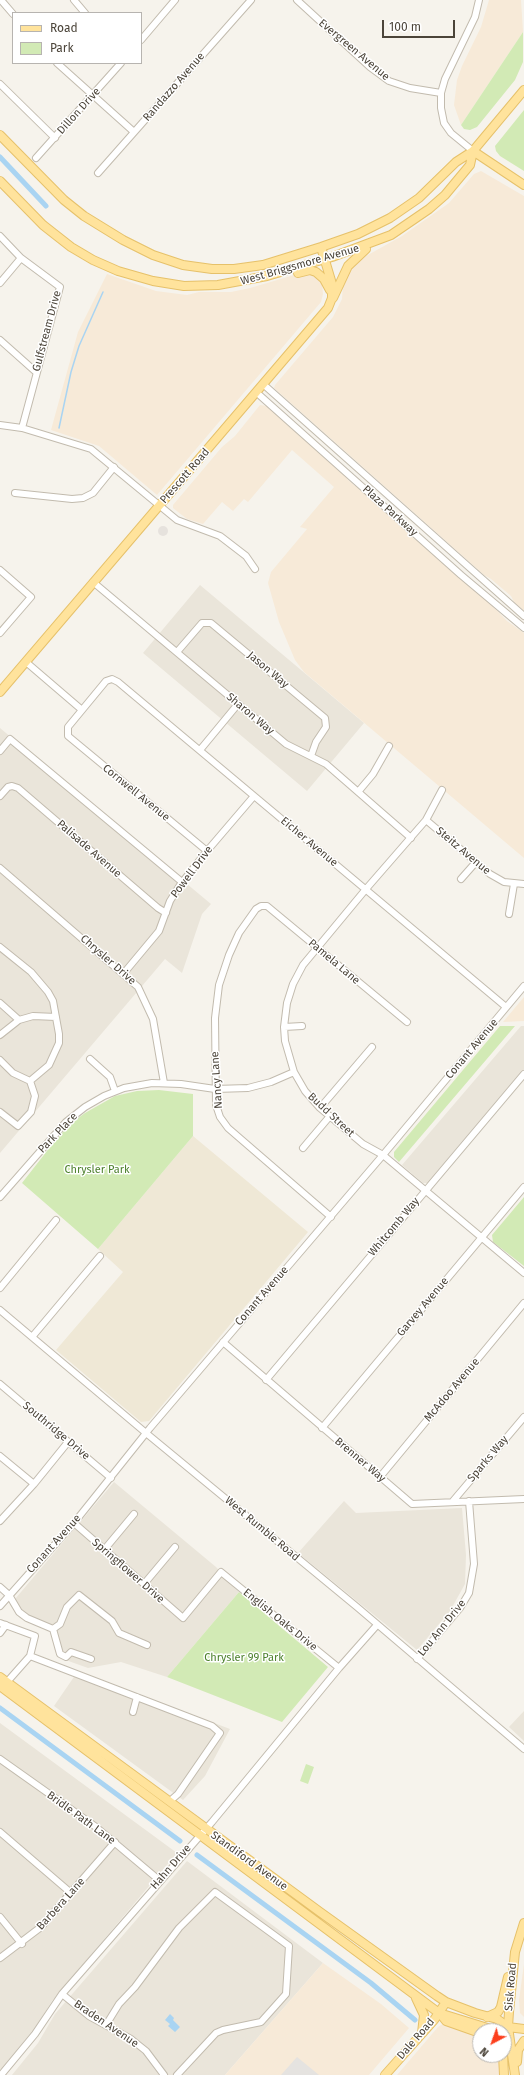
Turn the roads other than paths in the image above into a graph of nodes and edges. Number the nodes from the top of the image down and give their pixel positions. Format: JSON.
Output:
{"nodes":[{"id":1,"x":1,"y":0,"type":"edge"},
{"id":2,"x":74,"y":0,"type":"edge"},
{"id":3,"x":175,"y":0,"type":"edge"},
{"id":4,"x":251,"y":0,"type":"edge"},
{"id":5,"x":297,"y":0,"type":"edge"},
{"id":6,"x":479,"y":0,"type":"edge"},
{"id":7,"x":84,"y":12,"type":"edge"},
{"id":8,"x":12,"y":13,"type":"edge"},
{"id":9,"x":142,"y":39,"type":"edge"},
{"id":10,"x":58,"y":64,"type":"edge"},
{"id":11,"x":120,"y":64,"type":"edge"},
{"id":12,"x":0,"y":84,"type":"edge"},
{"id":13,"x":524,"y":90,"type":"edge"},
{"id":14,"x":441,"y":93,"type":"junction"},
{"id":15,"x":93,"y":96,"type":"junction"},
{"id":16,"x":134,"y":132,"type":"junction"},
{"id":17,"x":0,"y":135,"type":"edge"},
{"id":18,"x":56,"y":138,"type":"junction"},
{"id":19,"x":473,"y":151,"type":"junction"},
{"id":20,"x":36,"y":158,"type":"dead end"},
{"id":21,"x":98,"y":173,"type":"dead end"},
{"id":22,"x":0,"y":181,"type":"edge"},
{"id":23,"x":524,"y":185,"type":"edge"},
{"id":24,"x":0,"y":236,"type":"edge"},
{"id":25,"x":377,"y":242,"type":"junction"},
{"id":26,"x":321,"y":247,"type":"junction"},
{"id":27,"x":21,"y":258,"type":"junction"},
{"id":28,"x":325,"y":259,"type":"junction"},
{"id":29,"x":0,"y":282,"type":"edge"},
{"id":30,"x":243,"y":282,"type":"junction"},
{"id":31,"x":332,"y":298,"type":"junction"},
{"id":32,"x":0,"y":340,"type":"edge"},
{"id":33,"x":36,"y":372,"type":"junction"},
{"id":34,"x":263,"y":384,"type":"junction"},
{"id":35,"x":256,"y":392,"type":"junction"},
{"id":36,"x":0,"y":425,"type":"edge"},
{"id":37,"x":22,"y":428,"type":"junction"},
{"id":38,"x":114,"y":467,"type":"junction"},
{"id":39,"x":15,"y":493,"type":"dead end"},
{"id":40,"x":159,"y":506,"type":"junction"},
{"id":41,"x":255,"y":569,"type":"dead end"},
{"id":42,"x":0,"y":570,"type":"edge"},
{"id":43,"x":94,"y":582,"type":"junction"},
{"id":44,"x":524,"y":616,"type":"edge"},
{"id":45,"x":524,"y":628,"type":"edge"},
{"id":46,"x":0,"y":633,"type":"edge"},
{"id":47,"x":177,"y":652,"type":"junction"},
{"id":48,"x":26,"y":662,"type":"junction"},
{"id":49,"x":0,"y":692,"type":"edge"},
{"id":50,"x":238,"y":704,"type":"junction"},
{"id":51,"x":82,"y":710,"type":"junction"},
{"id":52,"x":389,"y":746,"type":"dead end"},
{"id":53,"x":200,"y":750,"type":"junction"},
{"id":54,"x":0,"y":751,"type":"edge"},
{"id":55,"x":311,"y":756,"type":"junction"},
{"id":56,"x":442,"y":790,"type":"dead end"},
{"id":57,"x":358,"y":792,"type":"junction"},
{"id":58,"x":0,"y":796,"type":"edge"},
{"id":59,"x":254,"y":796,"type":"junction"},
{"id":60,"x":426,"y":820,"type":"junction"},
{"id":61,"x":411,"y":838,"type":"junction"},
{"id":62,"x":207,"y":851,"type":"junction"},
{"id":63,"x":476,"y":862,"type":"junction"},
{"id":64,"x":0,"y":868,"type":"edge"},
{"id":65,"x":461,"y":879,"type":"dead end"},
{"id":66,"x":182,"y":882,"type":"junction"},
{"id":67,"x":514,"y":884,"type":"junction"},
{"id":68,"x":524,"y":884,"type":"edge"},
{"id":69,"x":366,"y":889,"type":"junction"},
{"id":70,"x":261,"y":906,"type":"joint"},
{"id":71,"x":166,"y":913,"type":"junction"},
{"id":72,"x":509,"y":914,"type":"dead end"},
{"id":73,"x":0,"y":947,"type":"edge"},
{"id":74,"x":317,"y":948,"type":"junction"},
{"id":75,"x":124,"y":973,"type":"junction"},
{"id":76,"x":524,"y":986,"type":"edge"},
{"id":77,"x":0,"y":1003,"type":"edge"},
{"id":78,"x":506,"y":1007,"type":"junction"},
{"id":79,"x":56,"y":1017,"type":"junction"},
{"id":80,"x":19,"y":1020,"type":"junction"},
{"id":81,"x":407,"y":1022,"type":"dead end"},
{"id":82,"x":302,"y":1026,"type":"dead end"},
{"id":83,"x":284,"y":1027,"type":"junction"},
{"id":84,"x":0,"y":1035,"type":"edge"},
{"id":85,"x":372,"y":1047,"type":"dead end"},
{"id":86,"x":90,"y":1059,"type":"dead end"},
{"id":87,"x":0,"y":1060,"type":"edge"},
{"id":88,"x":294,"y":1072,"type":"junction"},
{"id":89,"x":524,"y":1074,"type":"edge"},
{"id":90,"x":30,"y":1081,"type":"junction"},
{"id":91,"x":164,"y":1083,"type":"junction"},
{"id":92,"x":216,"y":1089,"type":"junction"},
{"id":93,"x":115,"y":1091,"type":"junction"},
{"id":94,"x":320,"y":1108,"type":"junction"},
{"id":95,"x":0,"y":1112,"type":"edge"},
{"id":96,"x":330,"y":1116,"type":"junction"},
{"id":97,"x":303,"y":1148,"type":"dead end"},
{"id":98,"x":383,"y":1155,"type":"junction"},
{"id":99,"x":524,"y":1187,"type":"edge"},
{"id":100,"x":425,"y":1190,"type":"junction"},
{"id":101,"x":0,"y":1197,"type":"edge"},
{"id":102,"x":331,"y":1217,"type":"junction"},
{"id":103,"x":56,"y":1220,"type":"dead end"},
{"id":104,"x":481,"y":1237,"type":"junction"},
{"id":105,"x":100,"y":1256,"type":"dead end"},
{"id":106,"x":524,"y":1273,"type":"edge"},
{"id":107,"x":0,"y":1288,"type":"edge"},
{"id":108,"x":524,"y":1303,"type":"edge"},
{"id":109,"x":0,"y":1310,"type":"edge"},
{"id":110,"x":32,"y":1337,"type":"junction"},
{"id":111,"x":223,"y":1342,"type":"junction"},
{"id":112,"x":266,"y":1380,"type":"junction"},
{"id":113,"x":0,"y":1384,"type":"edge"},
{"id":114,"x":524,"y":1417,"type":"edge"},
{"id":115,"x":322,"y":1428,"type":"junction"},
{"id":116,"x":146,"y":1433,"type":"junction"},
{"id":117,"x":68,"y":1442,"type":"junction"},
{"id":118,"x":0,"y":1456,"type":"edge"},
{"id":119,"x":380,"y":1476,"type":"junction"},
{"id":120,"x":111,"y":1478,"type":"junction"},
{"id":121,"x":34,"y":1484,"type":"junction"},
{"id":122,"x":524,"y":1499,"type":"edge"},
{"id":123,"x":453,"y":1501,"type":"junction"},
{"id":124,"x":469,"y":1501,"type":"junction"},
{"id":125,"x":134,"y":1514,"type":"dead end"},
{"id":126,"x":0,"y":1521,"type":"edge"},
{"id":127,"x":74,"y":1524,"type":"junction"},
{"id":128,"x":175,"y":1547,"type":"dead end"},
{"id":129,"x":104,"y":1550,"type":"junction"},
{"id":130,"x":221,"y":1572,"type":"joint"},
{"id":131,"x":144,"y":1584,"type":"junction"},
{"id":132,"x":0,"y":1587,"type":"edge"},
{"id":133,"x":9,"y":1595,"type":"junction"},
{"id":134,"x":0,"y":1606,"type":"edge"},
{"id":135,"x":3,"y":1624,"type":"edge"},
{"id":136,"x":377,"y":1625,"type":"junction"},
{"id":137,"x":53,"y":1629,"type":"junction"},
{"id":138,"x":0,"y":1633,"type":"edge"},
{"id":139,"x":147,"y":1645,"type":"dead end"},
{"id":140,"x":30,"y":1656,"type":"junction"},
{"id":141,"x":91,"y":1659,"type":"dead end"},
{"id":142,"x":417,"y":1659,"type":"junction"},
{"id":143,"x":339,"y":1668,"type":"junction"},
{"id":144,"x":2,"y":1682,"type":"edge"},
{"id":145,"x":138,"y":1697,"type":"junction"},
{"id":146,"x":133,"y":1712,"type":"dead end"},
{"id":147,"x":524,"y":1749,"type":"edge"},
{"id":148,"x":0,"y":1759,"type":"edge"},
{"id":149,"x":170,"y":1801,"type":"junction"},
{"id":150,"x":0,"y":1832,"type":"edge"},
{"id":151,"x":203,"y":1832,"type":"junction"},
{"id":152,"x":115,"y":1842,"type":"junction"},
{"id":153,"x":159,"y":1880,"type":"junction"},
{"id":154,"x":71,"y":1893,"type":"junction"},
{"id":155,"x":0,"y":1917,"type":"edge"},
{"id":156,"x":524,"y":1923,"type":"edge"},
{"id":157,"x":22,"y":1944,"type":"junction"},
{"id":158,"x":0,"y":1958,"type":"edge"},
{"id":159,"x":512,"y":1971,"type":"junction"},
{"id":160,"x":62,"y":1994,"type":"junction"},
{"id":161,"x":415,"y":1996,"type":"junction"},
{"id":162,"x":446,"y":2002,"type":"junction"},
{"id":163,"x":439,"y":2013,"type":"junction"},
{"id":164,"x":487,"y":2017,"type":"junction"},
{"id":165,"x":472,"y":2023,"type":"edge"},
{"id":166,"x":502,"y":2023,"type":"edge"},
{"id":167,"x":508,"y":2023,"type":"edge"},
{"id":168,"x":106,"y":2025,"type":"junction"},
{"id":169,"x":512,"y":2028,"type":"edge"},
{"id":170,"x":524,"y":2029,"type":"edge"},
{"id":171,"x":472,"y":2030,"type":"edge"},
{"id":172,"x":422,"y":2033,"type":"junction"},
{"id":173,"x":524,"y":2041,"type":"edge"},
{"id":174,"x":512,"y":2054,"type":"edge"},
{"id":175,"x":503,"y":2063,"type":"edge"},
{"id":176,"x":0,"y":2075,"type":"edge"},
{"id":177,"x":164,"y":2075,"type":"edge"},
{"id":178,"x":177,"y":2075,"type":"edge"},
{"id":179,"x":385,"y":2075,"type":"edge"},
{"id":180,"x":504,"y":2075,"type":"edge"},
{"id":181,"x":515,"y":2075,"type":"edge"},
{"id":182,"x":519,"y":2075,"type":"edge"}],
"edges":[{"from":1,"to":8,"type":"street"},
{"from":2,"to":7,"type":"street"},
{"from":3,"to":9,"type":"street"},
{"from":4,"to":16,"type":"street","name":"Randazzo Avenue"},
{"from":5,"to":14,"type":"street","name":"Evergreen Avenue"},
{"from":6,"to":14,"type":"street"},
{"from":10,"to":15,"type":"street"},
{"from":11,"to":15,"type":"street","name":"Dillon Drive"},
{"from":12,"to":18,"type":"street"},
{"from":13,"to":19,"type":"main road","name":"West Briggsmore Avenue"},
{"from":14,"to":19,"type":"street"},
{"from":15,"to":16,"type":"street"},
{"from":15,"to":18,"type":"street","name":"Dillon Drive"},
{"from":16,"to":21,"type":"street","name":"Randazzo Avenue"},
{"from":17,"to":26,"type":"main road","name":"West Briggsmore Avenue"},
{"from":18,"to":20,"type":"street","name":"Dillon Drive"},
{"from":19,"to":23,"type":"main road"},
{"from":19,"to":25,"type":"main road","name":"West Briggsmore Avenue"},
{"from":19,"to":26,"type":"main road","name":"West Briggsmore Avenue"},
{"from":22,"to":30,"type":"main road","name":"West Briggsmore Avenue"},
{"from":24,"to":27,"type":"street","name":"Gulfstream Drive"},
{"from":25,"to":28,"type":"main road","name":"West Briggsmore Avenue"},
{"from":25,"to":31,"type":"main road","name":"Prescott Road"},
{"from":26,"to":28,"type":"main road"},
{"from":27,"to":29,"type":"street"},
{"from":27,"to":33,"type":"street","name":"Gulfstream Drive"},
{"from":28,"to":30,"type":"main road","name":"West Briggsmore Avenue"},
{"from":28,"to":31,"type":"main road"},
{"from":30,"to":31,"type":"main road"},
{"from":31,"to":34,"type":"main road","name":"Prescott Road"},
{"from":32,"to":33,"type":"street"},
{"from":33,"to":37,"type":"street","name":"Gulfstream Drive"},
{"from":34,"to":35,"type":"main road","name":"Prescott Road"},
{"from":34,"to":44,"type":"street","name":"Plaza Parkway"},
{"from":35,"to":40,"type":"main road","name":"Prescott Road"},
{"from":35,"to":45,"type":"street","name":"Plaza Parkway"},
{"from":36,"to":37,"type":"street"},
{"from":37,"to":38,"type":"street"},
{"from":38,"to":39,"type":"street"},
{"from":38,"to":40,"type":"street"},
{"from":40,"to":41,"type":"street"},
{"from":40,"to":43,"type":"main road","name":"Prescott Road"},
{"from":42,"to":46,"type":"street"},
{"from":43,"to":47,"type":"street","name":"Sharon Way"},
{"from":43,"to":48,"type":"main road","name":"Prescott Road"},
{"from":47,"to":50,"type":"street","name":"Sharon Way"},
{"from":47,"to":55,"type":"street","name":"Jason Way"},
{"from":48,"to":49,"type":"main road","name":"Prescott Road"},
{"from":48,"to":51,"type":"street"},
{"from":50,"to":53,"type":"street"},
{"from":50,"to":55,"type":"street","name":"Sharon Way"},
{"from":51,"to":53,"type":"street","name":"Eicher Avenue"},
{"from":51,"to":62,"type":"street","name":"Cornwell Avenue"},
{"from":52,"to":57,"type":"street"},
{"from":53,"to":59,"type":"street","name":"Eicher Avenue"},
{"from":54,"to":66,"type":"street"},
{"from":55,"to":57,"type":"street","name":"Sharon Way"},
{"from":56,"to":60,"type":"street","name":"Budd Street"},
{"from":57,"to":61,"type":"street","name":"Sharon Way"},
{"from":58,"to":71,"type":"street","name":"Palisade Avenue"},
{"from":59,"to":62,"type":"street","name":"Powell Drive"},
{"from":59,"to":69,"type":"street","name":"Eicher Avenue"},
{"from":60,"to":61,"type":"street","name":"Budd Street"},
{"from":60,"to":63,"type":"street","name":"Steitz Avenue"},
{"from":61,"to":69,"type":"street","name":"Budd Street"},
{"from":62,"to":66,"type":"street","name":"Powell Drive"},
{"from":63,"to":65,"type":"street"},
{"from":63,"to":67,"type":"street","name":"Steitz Avenue"},
{"from":64,"to":75,"type":"street","name":"Chrysler Drive"},
{"from":66,"to":71,"type":"street","name":"Powell Drive"},
{"from":67,"to":68,"type":"street","name":"Steitz Avenue"},
{"from":67,"to":72,"type":"street"},
{"from":69,"to":74,"type":"street","name":"Budd Street"},
{"from":69,"to":78,"type":"street","name":"Eicher Avenue"},
{"from":70,"to":74,"type":"street","name":"Pamela Lane"},
{"from":70,"to":92,"type":"street","name":"Nancy Lane"},
{"from":71,"to":75,"type":"street","name":"Powell Drive"},
{"from":73,"to":79,"type":"street"},
{"from":74,"to":81,"type":"street","name":"Pamela Lane"},
{"from":74,"to":83,"type":"street","name":"Budd Street"},
{"from":75,"to":91,"type":"street","name":"Chrysler Drive"},
{"from":76,"to":78,"type":"street","name":"Conant Avenue"},
{"from":77,"to":80,"type":"street"},
{"from":78,"to":98,"type":"street","name":"Conant Avenue"},
{"from":79,"to":80,"type":"street"},
{"from":79,"to":90,"type":"street"},
{"from":80,"to":84,"type":"street"},
{"from":82,"to":83,"type":"street"},
{"from":83,"to":88,"type":"street","name":"Budd Street"},
{"from":85,"to":94,"type":"street"},
{"from":86,"to":93,"type":"street"},
{"from":87,"to":90,"type":"street"},
{"from":88,"to":92,"type":"street","name":"Park Place"},
{"from":88,"to":94,"type":"street","name":"Budd Street"},
{"from":89,"to":100,"type":"street","name":"Whitcomb Way"},
{"from":90,"to":95,"type":"street"},
{"from":91,"to":92,"type":"street","name":"Park Place"},
{"from":91,"to":93,"type":"street","name":"Park Place"},
{"from":92,"to":102,"type":"street","name":"Nancy Lane"},
{"from":93,"to":101,"type":"street","name":"Park Place"},
{"from":94,"to":96,"type":"street","name":"Budd Street"},
{"from":96,"to":97,"type":"street"},
{"from":96,"to":98,"type":"street","name":"Budd Street"},
{"from":98,"to":100,"type":"street","name":"Budd Street"},
{"from":98,"to":102,"type":"street","name":"Conant Avenue"},
{"from":99,"to":104,"type":"street","name":"Garvey Avenue"},
{"from":100,"to":104,"type":"street","name":"Budd Street"},
{"from":100,"to":112,"type":"street","name":"Whitcomb Way"},
{"from":102,"to":111,"type":"street","name":"Conant Avenue"},
{"from":103,"to":107,"type":"street"},
{"from":104,"to":106,"type":"street","name":"Budd Street"},
{"from":104,"to":115,"type":"street","name":"Garvey Avenue"},
{"from":105,"to":110,"type":"street"},
{"from":108,"to":119,"type":"street","name":"McAdoo Avenue"},
{"from":109,"to":110,"type":"street","name":"West Rumble Road"},
{"from":110,"to":116,"type":"street","name":"West Rumble Road"},
{"from":111,"to":112,"type":"street","name":"Brenner Way"},
{"from":111,"to":116,"type":"street","name":"Conant Avenue"},
{"from":112,"to":115,"type":"street","name":"Brenner Way"},
{"from":113,"to":117,"type":"street","name":"Southridge Drive"},
{"from":114,"to":123,"type":"street","name":"Sparks Way"},
{"from":115,"to":119,"type":"street","name":"Brenner Way"},
{"from":116,"to":120,"type":"street","name":"Conant Avenue"},
{"from":116,"to":136,"type":"street","name":"West Rumble Road"},
{"from":117,"to":120,"type":"street","name":"Southridge Drive"},
{"from":117,"to":121,"type":"street"},
{"from":118,"to":121,"type":"street"},
{"from":119,"to":123,"type":"street","name":"Brenner Way"},
{"from":120,"to":127,"type":"street","name":"Conant Avenue"},
{"from":121,"to":126,"type":"street"},
{"from":122,"to":124,"type":"street","name":"Brenner Way"},
{"from":123,"to":124,"type":"street","name":"Brenner Way"},
{"from":124,"to":142,"type":"street","name":"Lou Ann Drive"},
{"from":125,"to":129,"type":"street"},
{"from":127,"to":129,"type":"street","name":"Springflower Drive"},
{"from":127,"to":133,"type":"street","name":"Conant Avenue"},
{"from":128,"to":131,"type":"street"},
{"from":129,"to":131,"type":"street","name":"Springflower Drive"},
{"from":130,"to":131,"type":"street","name":"Springflower Drive"},
{"from":130,"to":143,"type":"street","name":"English Oaks Drive"},
{"from":132,"to":133,"type":"street"},
{"from":133,"to":134,"type":"street","name":"Conant Avenue"},
{"from":133,"to":137,"type":"street"},
{"from":135,"to":138,"type":"street"},
{"from":135,"to":140,"type":"street"},
{"from":136,"to":142,"type":"street","name":"West Rumble Road"},
{"from":136,"to":143,"type":"street","name":"Hahn Drive"},
{"from":137,"to":139,"type":"street"},
{"from":137,"to":141,"type":"street"},
{"from":140,"to":144,"type":"street"},
{"from":140,"to":145,"type":"street"},
{"from":142,"to":147,"type":"street","name":"West Rumble Road"},
{"from":143,"to":151,"type":"street","name":"Hahn Drive"},
{"from":144,"to":149,"type":"main road","name":"Standiford Avenue"},
{"from":144,"to":151,"type":"main road","name":"Standiford Avenue"},
{"from":145,"to":146,"type":"street"},
{"from":145,"to":149,"type":"street"},
{"from":148,"to":152,"type":"street","name":"Bridle Path Lane"},
{"from":149,"to":151,"type":"main road","name":"Standiford Avenue"},
{"from":150,"to":154,"type":"street"},
{"from":151,"to":153,"type":"street","name":"Hahn Drive"},
{"from":151,"to":161,"type":"main road","name":"Standiford Avenue"},
{"from":151,"to":162,"type":"main road","name":"Standiford Avenue"},
{"from":152,"to":153,"type":"street","name":"Bridle Path Lane"},
{"from":152,"to":154,"type":"street","name":"Barbera Lane"},
{"from":153,"to":160,"type":"street","name":"Hahn Drive"},
{"from":154,"to":157,"type":"street","name":"Barbera Lane"},
{"from":155,"to":157,"type":"street"},
{"from":156,"to":159,"type":"main road","name":"Sisk Road"},
{"from":157,"to":158,"type":"street","name":"Barbera Lane"},
{"from":159,"to":164,"type":"main road"},
{"from":159,"to":167,"type":"main road","name":"Sisk Road"},
{"from":160,"to":168,"type":"street","name":"Braden Avenue"},
{"from":160,"to":176,"type":"street","name":"Hahn Drive"},
{"from":161,"to":163,"type":"main road","name":"Standiford Avenue"},
{"from":161,"to":172,"type":"main road"},
{"from":162,"to":163,"type":"main road","name":"Dale Road"},
{"from":162,"to":164,"type":"main road","name":"Standiford Avenue"},
{"from":163,"to":165,"type":"main road","name":"Standiford Avenue"},
{"from":163,"to":171,"type":"main road"},
{"from":163,"to":172,"type":"main road","name":"Dale Road"},
{"from":164,"to":166,"type":"main road","name":"Standiford Avenue"},
{"from":168,"to":177,"type":"street","name":"Braden Avenue"},
{"from":168,"to":178,"type":"street"},
{"from":169,"to":170,"type":"main road","name":"Standiford Avenue"},
{"from":172,"to":179,"type":"main road","name":"Dale Road"},
{"from":173,"to":182,"type":"main road"},
{"from":174,"to":181,"type":"main road","name":"Sisk Road"},
{"from":175,"to":180,"type":"main road"}]}
